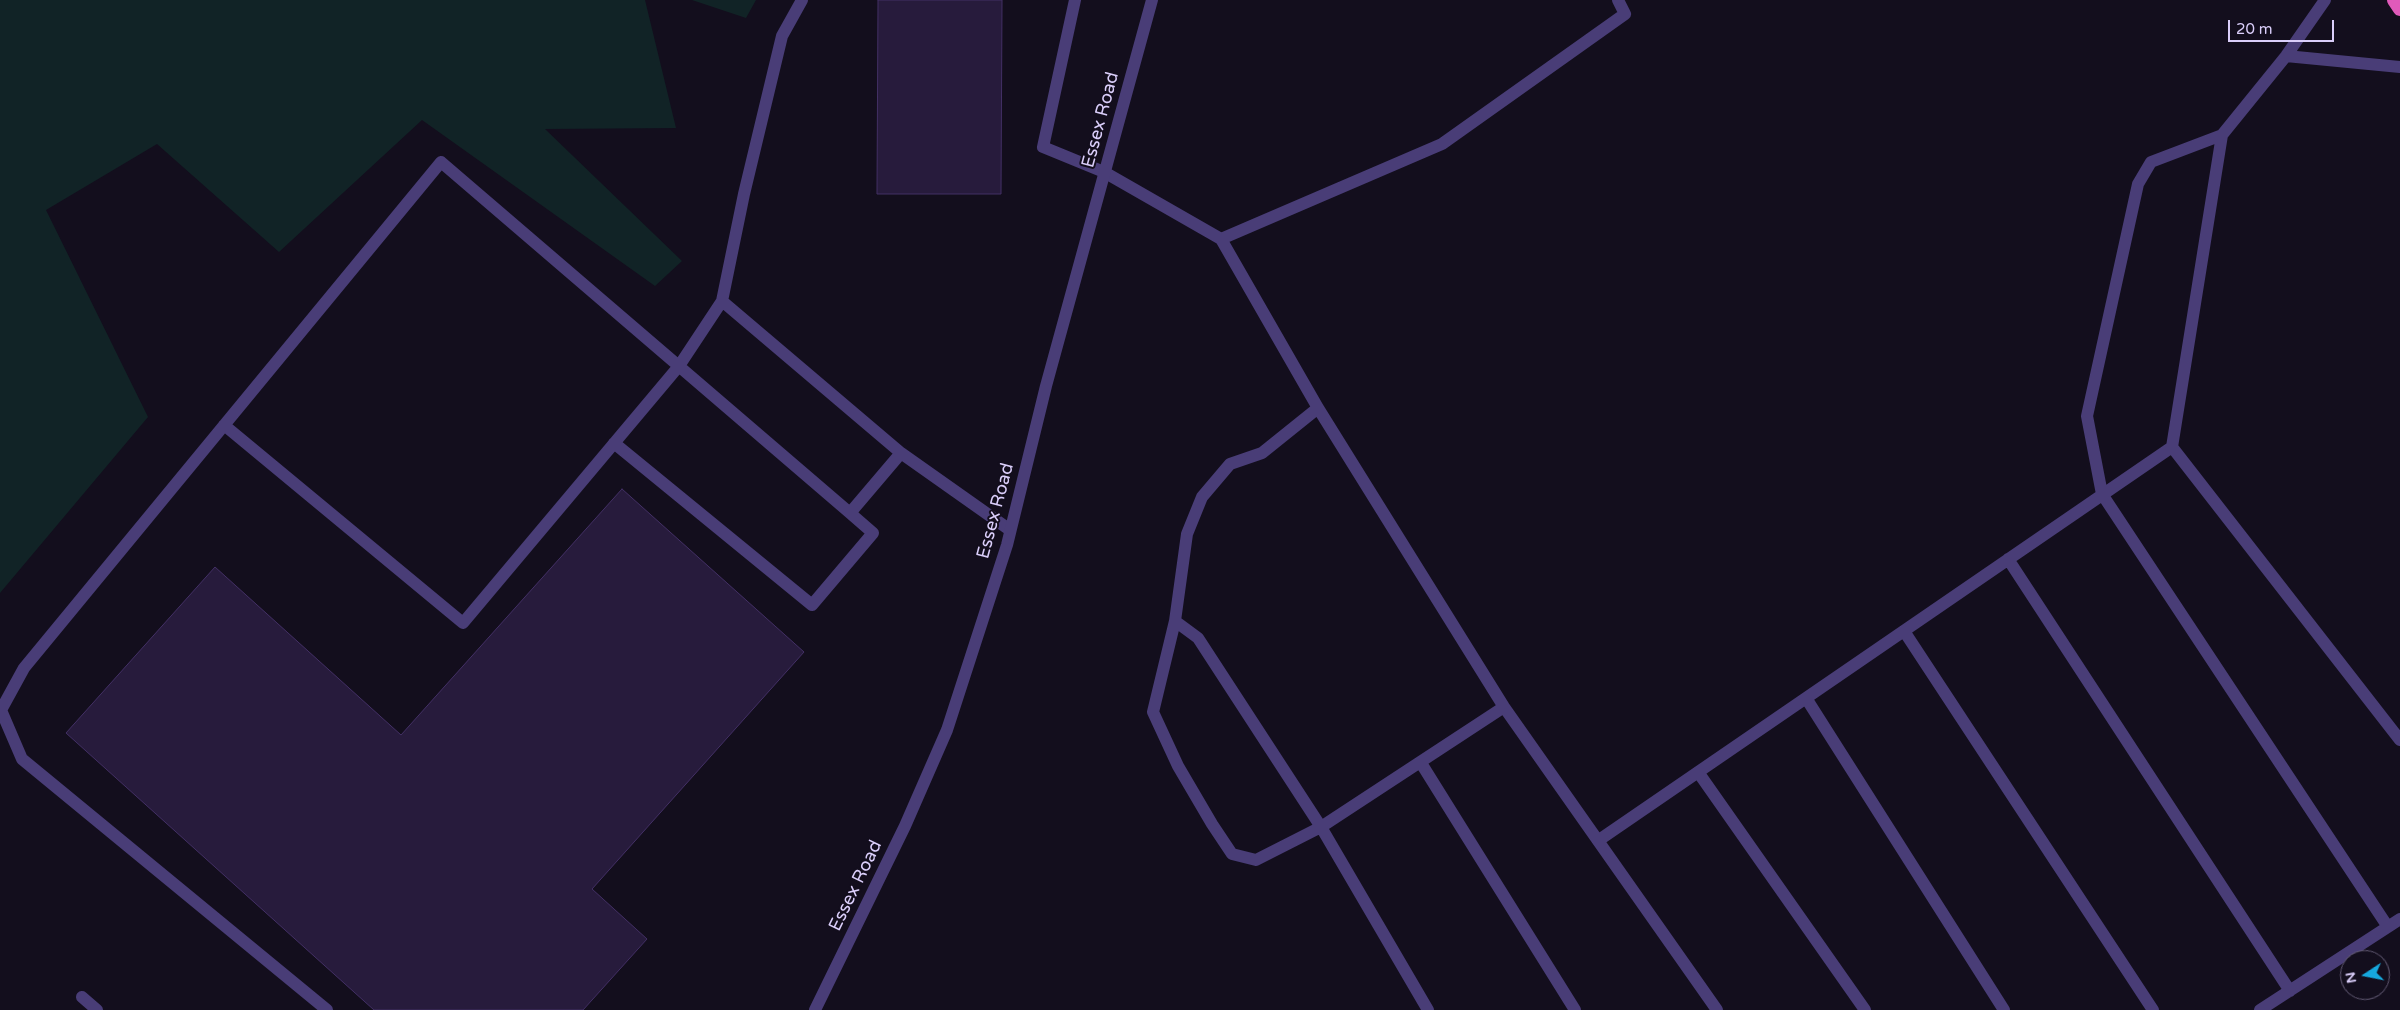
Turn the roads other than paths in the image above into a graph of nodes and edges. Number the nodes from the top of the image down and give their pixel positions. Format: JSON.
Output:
{"nodes":[{"id":1,"x":802,"y":0,"type":"edge"},
{"id":2,"x":1075,"y":0,"type":"edge"},
{"id":3,"x":1152,"y":0,"type":"edge"},
{"id":4,"x":1618,"y":0,"type":"edge"},
{"id":5,"x":2325,"y":0,"type":"edge"},
{"id":6,"x":2394,"y":0,"type":"edge"},
{"id":7,"x":2400,"y":9,"type":"edge"},
{"id":8,"x":2286,"y":56,"type":"junction"},
{"id":9,"x":2400,"y":67,"type":"edge"},
{"id":10,"x":2222,"y":135,"type":"junction"},
{"id":11,"x":1104,"y":172,"type":"junction"},
{"id":12,"x":1221,"y":239,"type":"junction"},
{"id":13,"x":722,"y":300,"type":"junction"},
{"id":14,"x":679,"y":366,"type":"junction"},
{"id":15,"x":1318,"y":408,"type":"junction"},
{"id":16,"x":224,"y":425,"type":"junction"},
{"id":17,"x":614,"y":443,"type":"junction"},
{"id":18,"x":2172,"y":447,"type":"junction"},
{"id":19,"x":900,"y":453,"type":"junction"},
{"id":20,"x":2102,"y":494,"type":"junction"},
{"id":21,"x":850,"y":512,"type":"junction"},
{"id":22,"x":1010,"y":530,"type":"junction"},
{"id":23,"x":2008,"y":559,"type":"junction"},
{"id":24,"x":1175,"y":621,"type":"junction"},
{"id":25,"x":1904,"y":631,"type":"junction"},
{"id":26,"x":1806,"y":698,"type":"junction"},
{"id":27,"x":1504,"y":708,"type":"junction"},
{"id":28,"x":2400,"y":740,"type":"edge"},
{"id":29,"x":1421,"y":763,"type":"junction"},
{"id":30,"x":1698,"y":772,"type":"junction"},
{"id":31,"x":1321,"y":828,"type":"junction"},
{"id":32,"x":1598,"y":840,"type":"junction"},
{"id":33,"x":2400,"y":919,"type":"edge"},
{"id":34,"x":2388,"y":927,"type":"junction"},
{"id":35,"x":2290,"y":991,"type":"junction"},
{"id":36,"x":82,"y":997,"type":"dead end"},
{"id":37,"x":97,"y":1010,"type":"edge"},
{"id":38,"x":327,"y":1010,"type":"edge"},
{"id":39,"x":815,"y":1010,"type":"edge"},
{"id":40,"x":1428,"y":1010,"type":"edge"},
{"id":41,"x":1575,"y":1010,"type":"edge"},
{"id":42,"x":1717,"y":1010,"type":"edge"},
{"id":43,"x":1865,"y":1010,"type":"edge"},
{"id":44,"x":2004,"y":1010,"type":"edge"},
{"id":45,"x":2153,"y":1010,"type":"edge"},
{"id":46,"x":2260,"y":1010,"type":"edge"}],
"edges":[{"from":1,"to":13,"type":"street"},
{"from":2,"to":11,"type":"street"},
{"from":3,"to":11,"type":"street","name":"Essex Road"},
{"from":4,"to":12,"type":"street"},
{"from":5,"to":8,"type":"street"},
{"from":6,"to":7,"type":"highway"},
{"from":8,"to":9,"type":"street"},
{"from":8,"to":10,"type":"street"},
{"from":10,"to":18,"type":"street"},
{"from":10,"to":20,"type":"street"},
{"from":11,"to":12,"type":"street"},
{"from":11,"to":22,"type":"street","name":"Essex Road"},
{"from":12,"to":15,"type":"street"},
{"from":13,"to":14,"type":"street"},
{"from":13,"to":19,"type":"street"},
{"from":14,"to":16,"type":"street"},
{"from":14,"to":17,"type":"street"},
{"from":14,"to":21,"type":"street"},
{"from":15,"to":24,"type":"street"},
{"from":15,"to":27,"type":"street"},
{"from":16,"to":17,"type":"street"},
{"from":16,"to":38,"type":"street"},
{"from":17,"to":21,"type":"street"},
{"from":18,"to":20,"type":"street"},
{"from":18,"to":28,"type":"street"},
{"from":19,"to":21,"type":"street"},
{"from":19,"to":22,"type":"street"},
{"from":20,"to":23,"type":"street"},
{"from":20,"to":34,"type":"street"},
{"from":22,"to":39,"type":"street","name":"Essex Road"},
{"from":23,"to":25,"type":"street"},
{"from":23,"to":35,"type":"street"},
{"from":24,"to":31,"type":"street"},
{"from":24,"to":31,"type":"street"},
{"from":25,"to":26,"type":"street"},
{"from":25,"to":45,"type":"street"},
{"from":26,"to":30,"type":"street"},
{"from":26,"to":44,"type":"street"},
{"from":27,"to":29,"type":"street"},
{"from":27,"to":32,"type":"street"},
{"from":29,"to":31,"type":"street"},
{"from":29,"to":41,"type":"street"},
{"from":30,"to":32,"type":"street"},
{"from":30,"to":43,"type":"street"},
{"from":31,"to":40,"type":"street"},
{"from":32,"to":42,"type":"street"},
{"from":33,"to":34,"type":"street"},
{"from":34,"to":35,"type":"street"},
{"from":35,"to":46,"type":"street"},
{"from":36,"to":37,"type":"street"}]}
